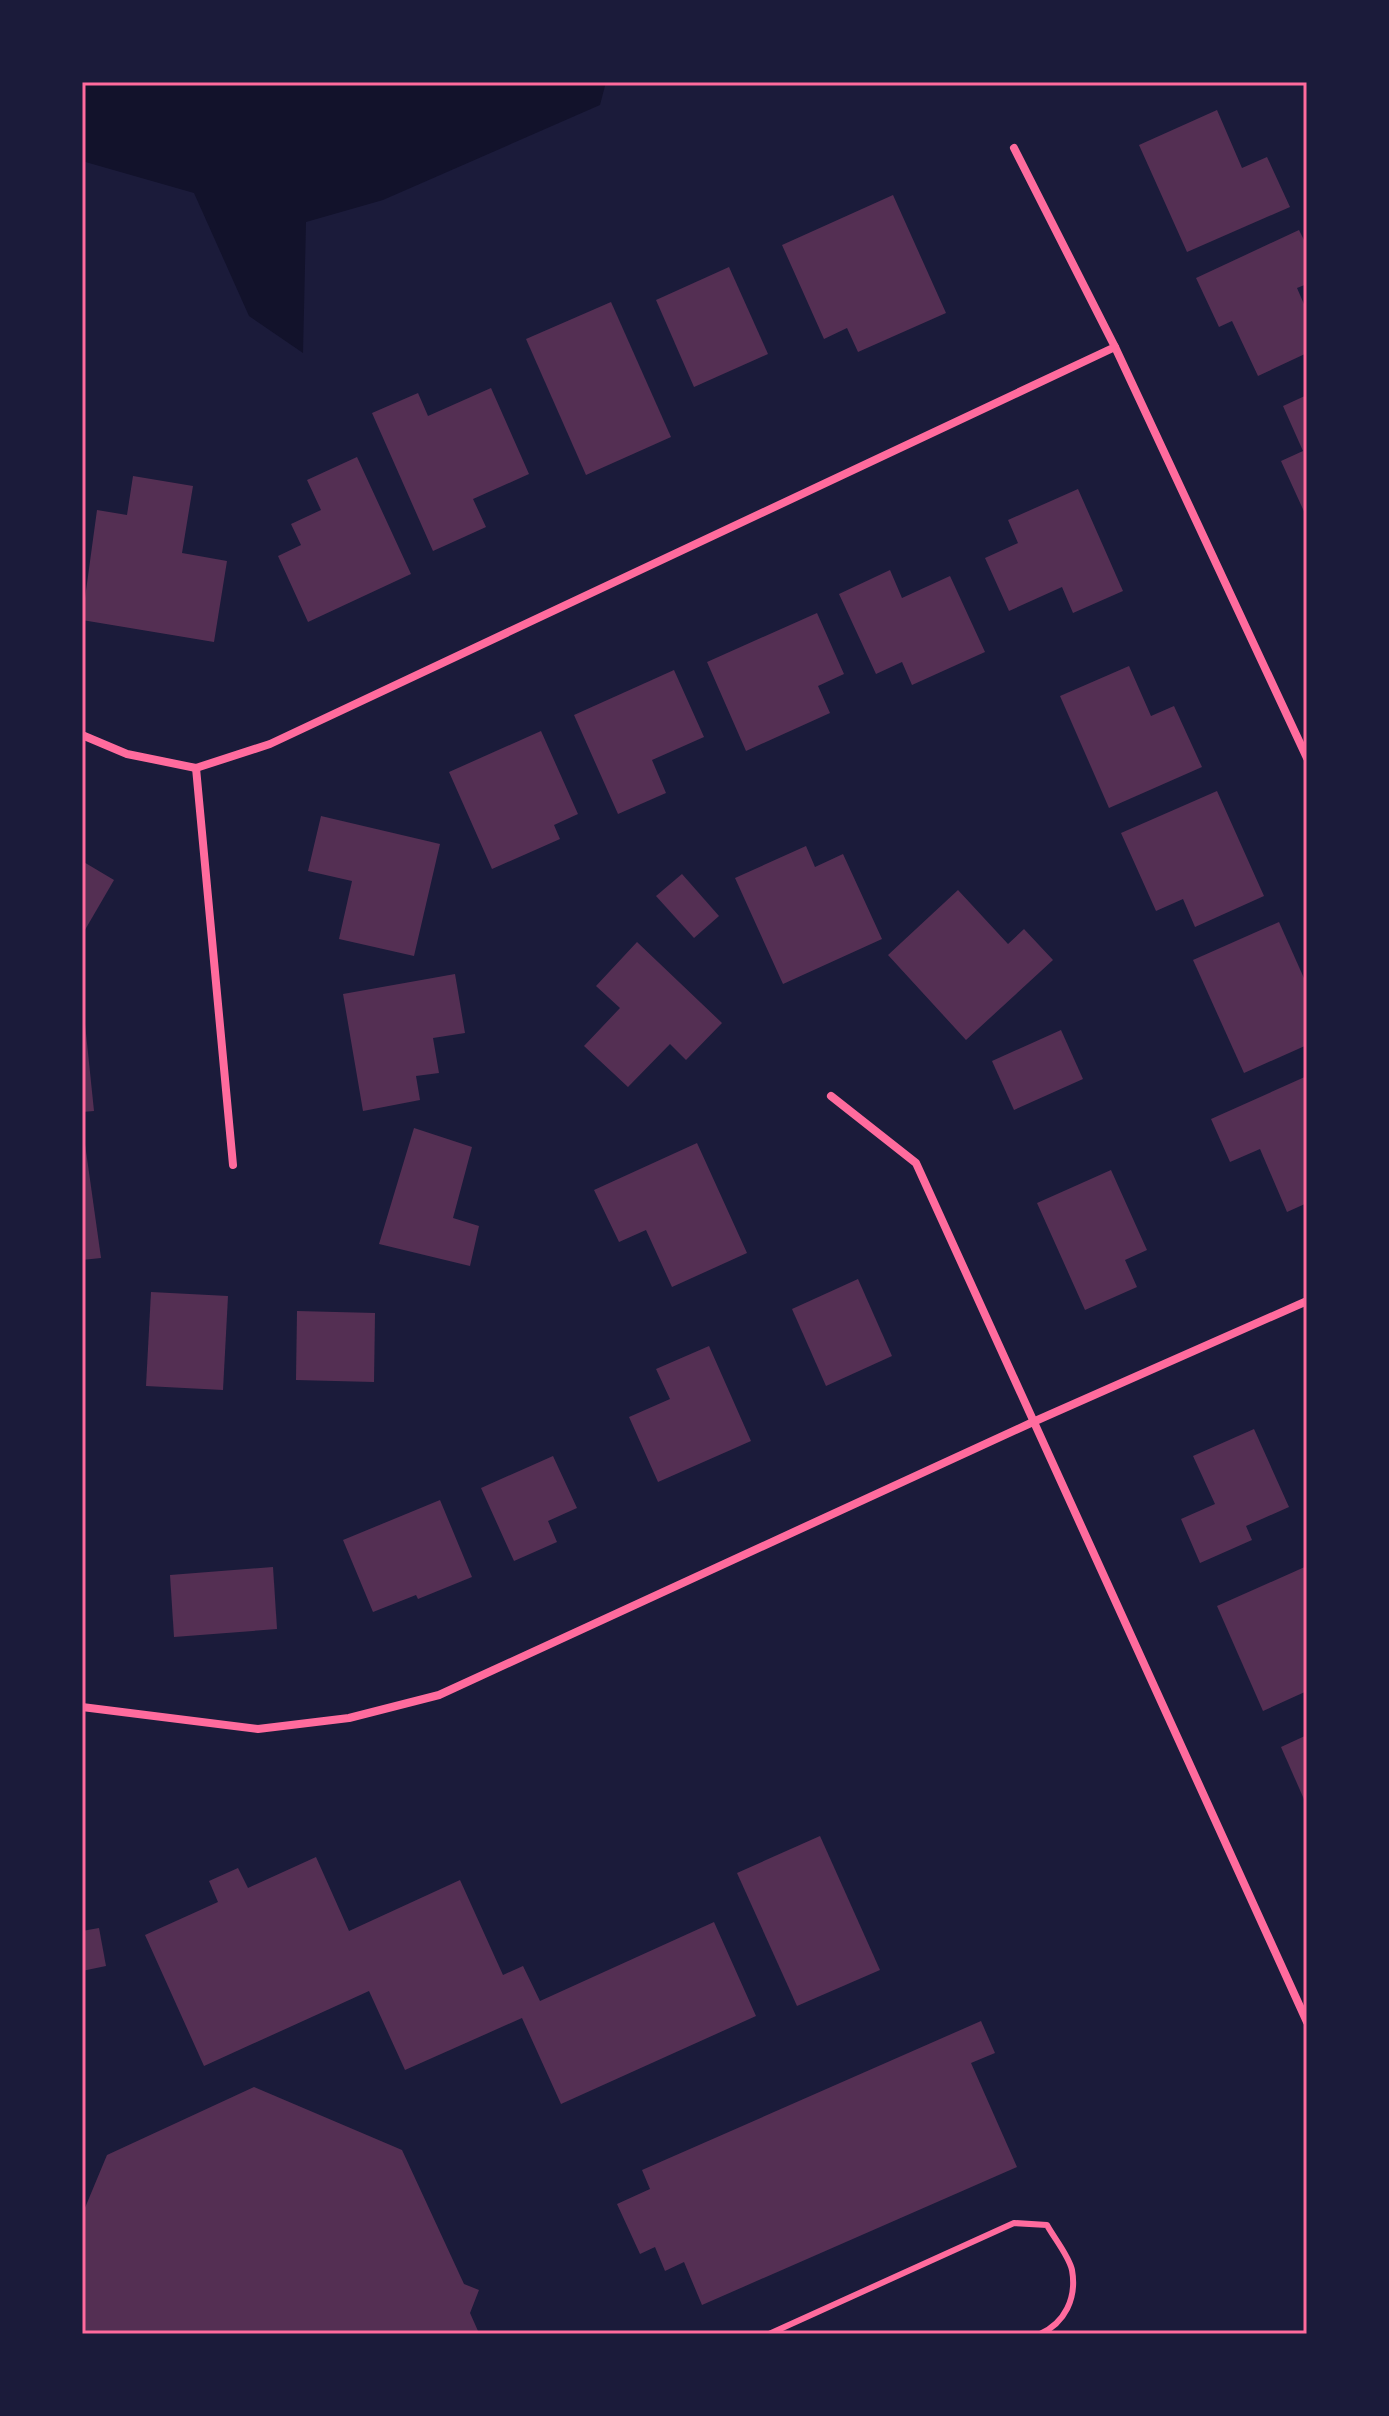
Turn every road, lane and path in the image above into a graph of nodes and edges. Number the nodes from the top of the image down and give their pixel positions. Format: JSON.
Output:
{"nodes":[{"id":1,"x":1014,"y":148,"type":"dead end"},
{"id":2,"x":1115,"y":347,"type":"junction"},
{"id":3,"x":82,"y":735,"type":"edge"},
{"id":4,"x":1307,"y":758,"type":"edge"},
{"id":5,"x":196,"y":768,"type":"junction"},
{"id":6,"x":831,"y":1096,"type":"dead end"},
{"id":7,"x":233,"y":1165,"type":"dead end"},
{"id":8,"x":1307,"y":1301,"type":"edge"},
{"id":9,"x":1033,"y":1422,"type":"junction"},
{"id":10,"x":82,"y":1707,"type":"edge"},
{"id":11,"x":1307,"y":2022,"type":"edge"},
{"id":12,"x":769,"y":2334,"type":"edge"},
{"id":13,"x":1040,"y":2334,"type":"edge"}],
"edges":[{"from":1,"to":2,"type":"street"},
{"from":2,"to":4,"type":"street"},
{"from":2,"to":5,"type":"street"},
{"from":3,"to":5,"type":"street"},
{"from":5,"to":7,"type":"street"},
{"from":6,"to":9,"type":"street"},
{"from":8,"to":9,"type":"street"},
{"from":9,"to":10,"type":"street"},
{"from":9,"to":11,"type":"street"},
{"from":12,"to":13,"type":"lane"}]}
